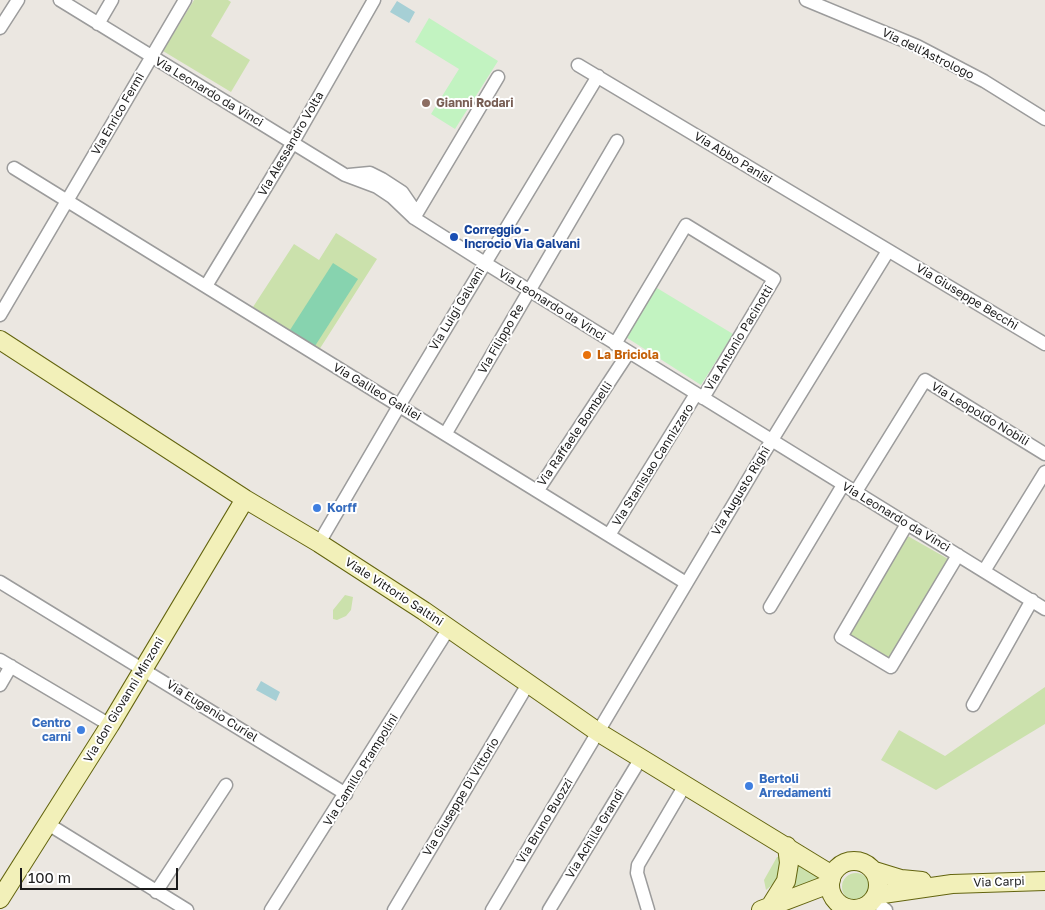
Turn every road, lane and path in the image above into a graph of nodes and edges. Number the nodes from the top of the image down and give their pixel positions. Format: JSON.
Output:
{"nodes":[{"id":1,"x":18,"y":0,"type":"edge"},
{"id":2,"x":60,"y":0,"type":"edge"},
{"id":3,"x":112,"y":0,"type":"edge"},
{"id":4,"x":185,"y":0,"type":"edge"},
{"id":5,"x":374,"y":0,"type":"edge"},
{"id":6,"x":806,"y":0,"type":"edge"},
{"id":7,"x":98,"y":24,"type":"junction"},
{"id":8,"x":0,"y":28,"type":"edge"},
{"id":9,"x":152,"y":57,"type":"junction"},
{"id":10,"x":578,"y":65,"type":"dead end"},
{"id":11,"x":598,"y":76,"type":"junction"},
{"id":12,"x":498,"y":77,"type":"dead end"},
{"id":13,"x":1045,"y":119,"type":"edge"},
{"id":14,"x":617,"y":141,"type":"dead end"},
{"id":15,"x":292,"y":143,"type":"junction"},
{"id":16,"x":14,"y":168,"type":"dead end"},
{"id":17,"x":67,"y":201,"type":"junction"},
{"id":18,"x":414,"y":218,"type":"junction"},
{"id":19,"x":888,"y":251,"type":"junction"},
{"id":20,"x":485,"y":263,"type":"junction"},
{"id":21,"x":206,"y":286,"type":"junction"},
{"id":22,"x":529,"y":291,"type":"junction"},
{"id":23,"x":0,"y":315,"type":"edge"},
{"id":24,"x":0,"y":340,"type":"edge"},
{"id":25,"x":615,"y":344,"type":"junction"},
{"id":26,"x":1045,"y":344,"type":"edge"},
{"id":27,"x":629,"y":352,"type":"junction"},
{"id":28,"x":699,"y":396,"type":"junction"},
{"id":29,"x":399,"y":406,"type":"junction"},
{"id":30,"x":446,"y":433,"type":"junction"},
{"id":31,"x":772,"y":440,"type":"junction"},
{"id":32,"x":1045,"y":454,"type":"edge"},
{"id":33,"x":1045,"y":472,"type":"edge"},
{"id":34,"x":842,"y":485,"type":"junction"},
{"id":35,"x":538,"y":490,"type":"junction"},
{"id":36,"x":856,"y":493,"type":"junction"},
{"id":37,"x":245,"y":499,"type":"junction"},
{"id":38,"x":907,"y":524,"type":"junction"},
{"id":39,"x":609,"y":535,"type":"junction"},
{"id":40,"x":320,"y":543,"type":"junction"},
{"id":41,"x":958,"y":555,"type":"junction"},
{"id":42,"x":984,"y":571,"type":"junction"},
{"id":43,"x":0,"y":582,"type":"edge"},
{"id":44,"x":686,"y":583,"type":"junction"},
{"id":45,"x":1032,"y":600,"type":"junction"},
{"id":46,"x":770,"y":607,"type":"dead end"},
{"id":47,"x":1045,"y":609,"type":"edge"},
{"id":48,"x":449,"y":628,"type":"junction"},
{"id":49,"x":5,"y":663,"type":"edge"},
{"id":50,"x":144,"y":669,"type":"junction"},
{"id":51,"x":528,"y":684,"type":"junction"},
{"id":52,"x":0,"y":685,"type":"edge"},
{"id":53,"x":973,"y":705,"type":"dead end"},
{"id":54,"x":110,"y":725,"type":"junction"},
{"id":55,"x":598,"y":732,"type":"junction"},
{"id":56,"x":640,"y":758,"type":"junction"},
{"id":57,"x":226,"y":784,"type":"dead end"},
{"id":58,"x":686,"y":785,"type":"junction"},
{"id":59,"x":346,"y":794,"type":"junction"},
{"id":60,"x":48,"y":824,"type":"junction"},
{"id":61,"x":787,"y":846,"type":"junction"},
{"id":62,"x":875,"y":871,"type":"junction"},
{"id":63,"x":835,"y":873,"type":"junction"},
{"id":64,"x":1045,"y":881,"type":"edge"},
{"id":65,"x":952,"y":884,"type":"junction"},
{"id":66,"x":156,"y":892,"type":"junction"},
{"id":67,"x":0,"y":899,"type":"edge"},
{"id":68,"x":840,"y":905,"type":"edge"},
{"id":69,"x":873,"y":905,"type":"edge"},
{"id":70,"x":766,"y":908,"type":"edge"},
{"id":71,"x":187,"y":910,"type":"edge"},
{"id":72,"x":271,"y":910,"type":"edge"},
{"id":73,"x":394,"y":910,"type":"edge"},
{"id":74,"x":492,"y":910,"type":"edge"},
{"id":75,"x":549,"y":910,"type":"edge"},
{"id":76,"x":648,"y":910,"type":"edge"},
{"id":77,"x":790,"y":910,"type":"edge"}],
"edges":[{"from":1,"to":8,"type":"street"},
{"from":2,"to":7,"type":"street","name":"Via Leonardo da Vinci"},
{"from":3,"to":7,"type":"street"},
{"from":4,"to":9,"type":"street","name":"Via Enrico Fermi"},
{"from":5,"to":15,"type":"street","name":"Via Alessandro Volta"},
{"from":6,"to":13,"type":"street","name":"Via dell'Astrologo"},
{"from":7,"to":9,"type":"street","name":"Via Leonardo da Vinci"},
{"from":9,"to":15,"type":"street","name":"Via Leonardo da Vinci"},
{"from":9,"to":17,"type":"street","name":"Via Enrico Fermi"},
{"from":10,"to":11,"type":"street","name":"Via Abbo Panisi"},
{"from":11,"to":19,"type":"street","name":"Via Abbo Panisi"},
{"from":11,"to":20,"type":"street","name":"Via Luigi Galvani"},
{"from":12,"to":18,"type":"street"},
{"from":14,"to":22,"type":"street","name":"Via Filippo Re"},
{"from":15,"to":18,"type":"street","name":"Via Leonardo da Vinci"},
{"from":15,"to":21,"type":"street","name":"Via Alessandro Volta"},
{"from":16,"to":17,"type":"street"},
{"from":17,"to":21,"type":"street","name":"Via Galileo Galilei"},
{"from":17,"to":23,"type":"street","name":"Via Enrico Fermi"},
{"from":18,"to":20,"type":"street","name":"Via Leonardo da Vinci"},
{"from":19,"to":26,"type":"street","name":"Via Giuseppe Becchi"},
{"from":19,"to":31,"type":"street","name":"Via Augusto Righi"},
{"from":20,"to":22,"type":"street","name":"Via Leonardo da Vinci"},
{"from":20,"to":29,"type":"street","name":"Via Luigi Galvani"},
{"from":21,"to":29,"type":"street","name":"Via Galileo Galilei"},
{"from":22,"to":25,"type":"street","name":"Via Leonardo da Vinci"},
{"from":22,"to":30,"type":"street","name":"Via Filippo Re"},
{"from":24,"to":37,"type":"street","name":"Viale Vittorio Saltini"},
{"from":25,"to":27,"type":"street","name":"Via Leonardo da Vinci"},
{"from":25,"to":28,"type":"street","name":"Via Antonio Pacinotti"},
{"from":27,"to":28,"type":"street","name":"Via Leonardo da Vinci"},
{"from":27,"to":35,"type":"street","name":"Via Raffaele Bombelli"},
{"from":28,"to":31,"type":"street","name":"Via Leonardo da Vinci"},
{"from":28,"to":39,"type":"street","name":"Via Stanislao Cannizzaro"},
{"from":29,"to":30,"type":"street","name":"Via Galileo Galilei"},
{"from":29,"to":40,"type":"street","name":"Via Luigi Galvani"},
{"from":30,"to":35,"type":"street","name":"Via Galileo Galilei"},
{"from":31,"to":34,"type":"street","name":"Via Leonardo da Vinci"},
{"from":31,"to":44,"type":"street","name":"Via Augusto Righi"},
{"from":32,"to":36,"type":"street","name":"Via Leopoldo Nobili"},
{"from":33,"to":42,"type":"street"},
{"from":34,"to":36,"type":"street","name":"Via Leonardo da Vinci"},
{"from":34,"to":46,"type":"street"},
{"from":35,"to":39,"type":"street","name":"Via Galileo Galilei"},
{"from":36,"to":38,"type":"street","name":"Via Leonardo da Vinci"},
{"from":37,"to":40,"type":"street","name":"Viale Vittorio Saltini"},
{"from":37,"to":50,"type":"street","name":"Via don Giovanni Minzoni"},
{"from":38,"to":41,"type":"street","name":"Via Leonardo da Vinci"},
{"from":38,"to":41,"type":"street"},
{"from":39,"to":44,"type":"street","name":"Via Galileo Galilei"},
{"from":40,"to":48,"type":"street","name":"Viale Vittorio Saltini"},
{"from":41,"to":42,"type":"street","name":"Via Leonardo da Vinci"},
{"from":42,"to":45,"type":"street","name":"Via Leonardo da Vinci"},
{"from":43,"to":50,"type":"street","name":"Via Eugenio Curiel"},
{"from":44,"to":55,"type":"street","name":"Via Augusto Righi"},
{"from":45,"to":47,"type":"street","name":"Via Leonardo da Vinci"},
{"from":45,"to":53,"type":"street"},
{"from":48,"to":51,"type":"street","name":"Viale Vittorio Saltini"},
{"from":48,"to":59,"type":"street","name":"Via Camillo Prampolini"},
{"from":49,"to":52,"type":"street"},
{"from":49,"to":54,"type":"street"},
{"from":50,"to":54,"type":"street","name":"Via don Giovanni Minzoni"},
{"from":50,"to":59,"type":"street","name":"Via Eugenio Curiel"},
{"from":51,"to":55,"type":"street","name":"Viale Vittorio Saltini"},
{"from":51,"to":73,"type":"street","name":"Via Giuseppe Di Vittorio"},
{"from":54,"to":60,"type":"street","name":"Via don Giovanni Minzoni"},
{"from":55,"to":56,"type":"street","name":"Viale Vittorio Saltini"},
{"from":55,"to":74,"type":"street","name":"Via Bruno Buozzi"},
{"from":56,"to":58,"type":"street","name":"Viale Vittorio Saltini"},
{"from":56,"to":75,"type":"street","name":"Via Achille Grandi"},
{"from":57,"to":66,"type":"street"},
{"from":58,"to":61,"type":"street","name":"Viale Vittorio Saltini"},
{"from":58,"to":76,"type":"street"},
{"from":59,"to":72,"type":"street","name":"Via Camillo Prampolini"},
{"from":60,"to":66,"type":"street"},
{"from":60,"to":67,"type":"street","name":"Via don Giovanni Minzoni"},
{"from":61,"to":63,"type":"street","name":"Viale Vittorio Saltini"},
{"from":61,"to":70,"type":"street"},
{"from":62,"to":63,"type":"street"},
{"from":62,"to":65,"type":"street","name":"Via Carpi"},
{"from":62,"to":69,"type":"street"},
{"from":63,"to":68,"type":"street"},
{"from":63,"to":70,"type":"street"},
{"from":64,"to":65,"type":"street","name":"Via Carpi"},
{"from":65,"to":69,"type":"street","name":"Via Carpi"},
{"from":66,"to":71,"type":"street"},
{"from":68,"to":69,"type":"street"},
{"from":68,"to":77,"type":"street"}]}
